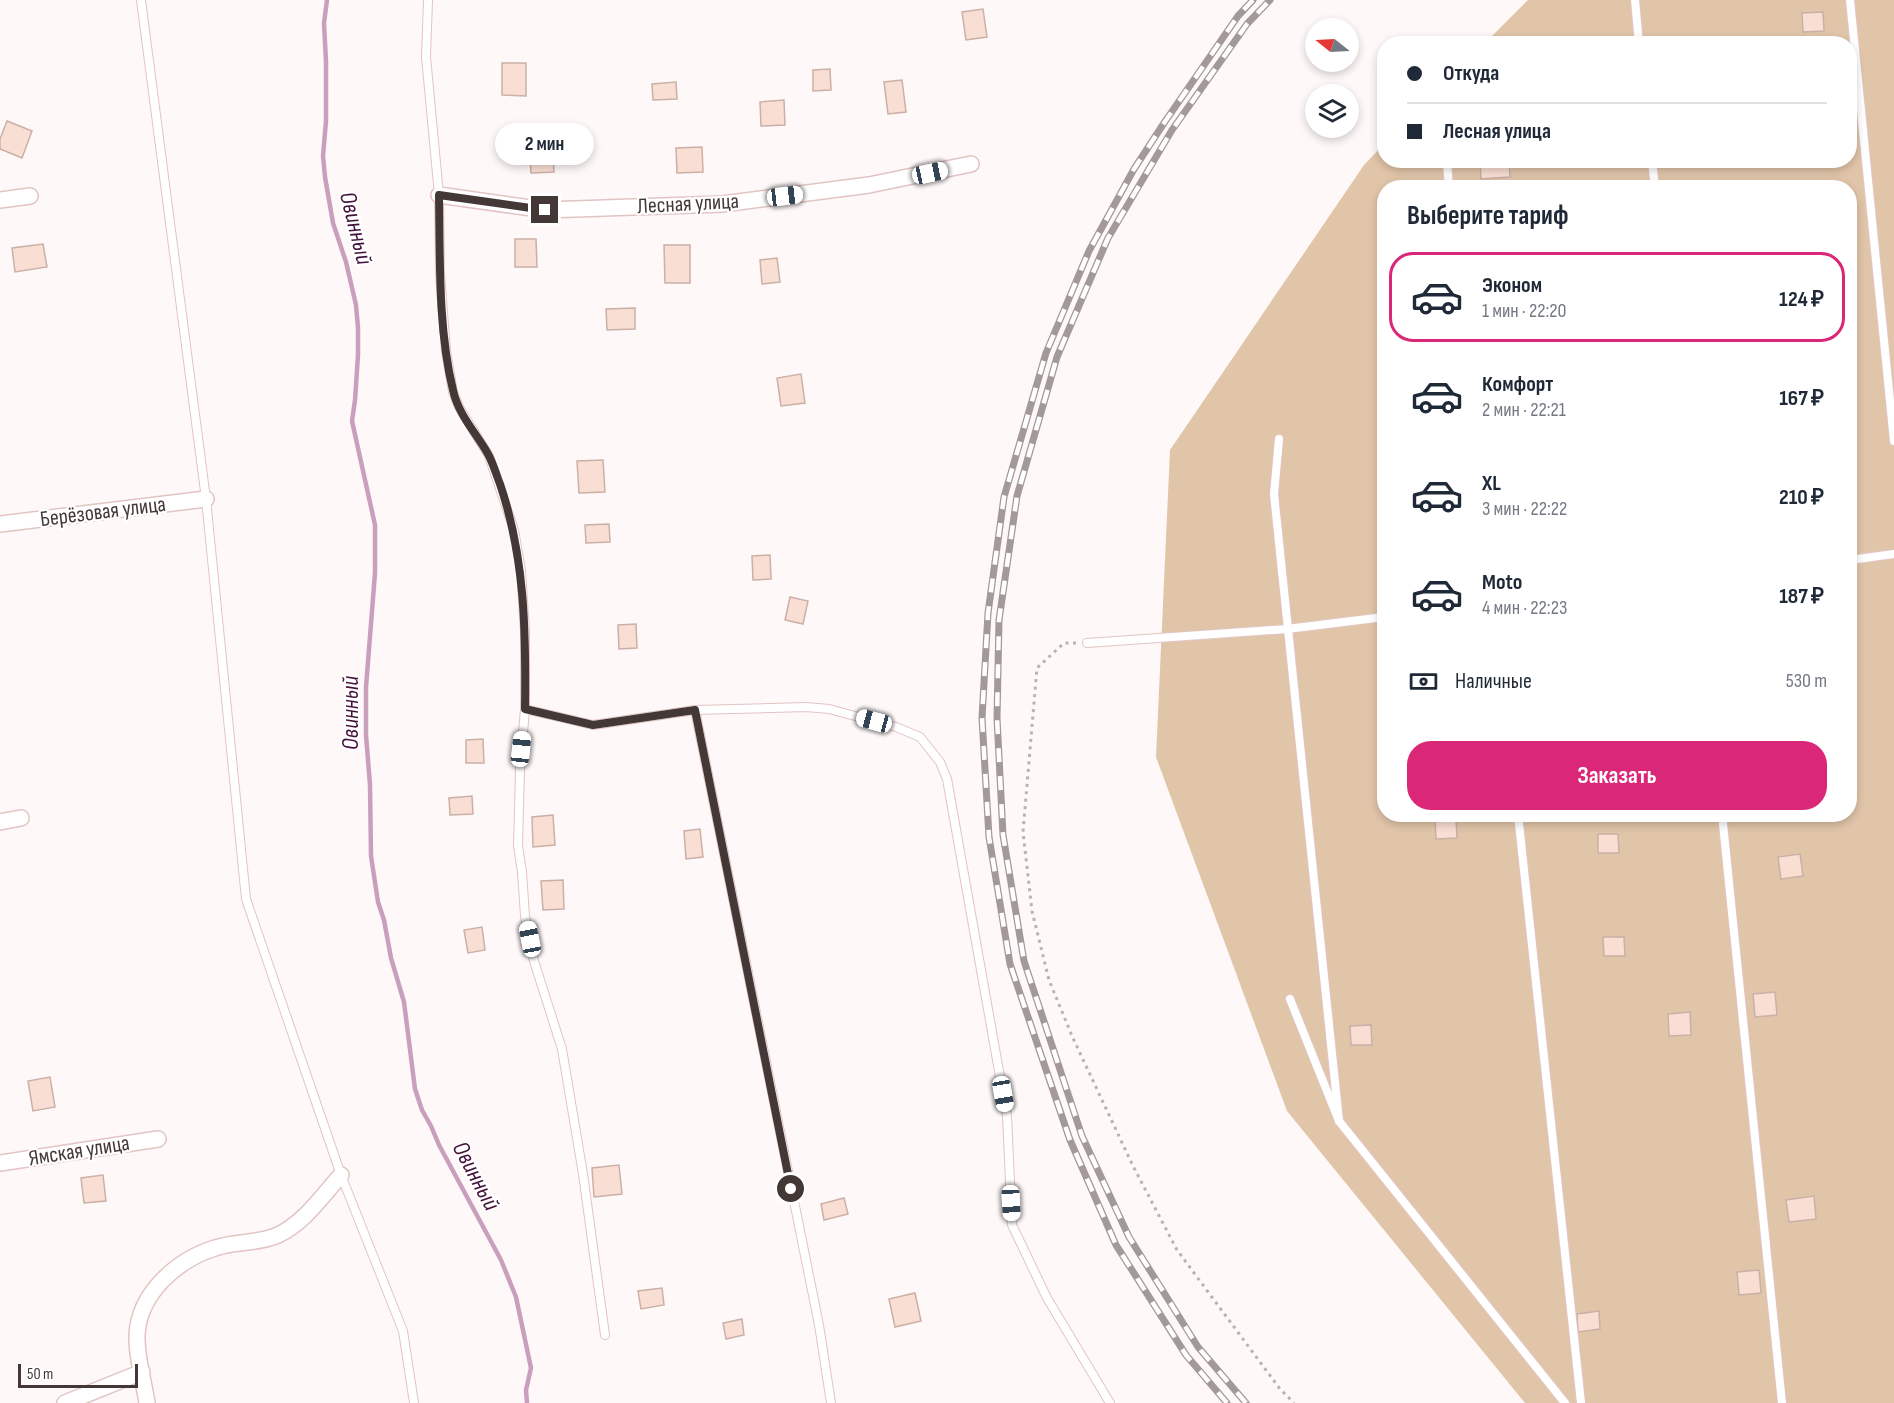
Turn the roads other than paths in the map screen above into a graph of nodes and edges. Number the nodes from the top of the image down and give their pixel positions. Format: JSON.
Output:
{"nodes":[{"id":1,"x":141,"y":0,"type":"edge"},
{"id":2,"x":428,"y":0,"type":"edge"},
{"id":3,"x":1635,"y":0,"type":"edge"},
{"id":4,"x":1850,"y":0,"type":"edge"},
{"id":5,"x":1638,"y":36,"type":"edge"},
{"id":6,"x":1854,"y":36,"type":"edge"},
{"id":7,"x":1857,"y":70,"type":"edge"},
{"id":8,"x":971,"y":164,"type":"dead end"},
{"id":9,"x":439,"y":195,"type":"junction"},
{"id":10,"x":30,"y":196,"type":"dead end"},
{"id":11,"x":0,"y":200,"type":"edge"},
{"id":12,"x":1280,"y":439,"type":"dead end"},
{"id":13,"x":1894,"y":441,"type":"edge"},
{"id":14,"x":206,"y":499,"type":"junction"},
{"id":15,"x":0,"y":524,"type":"edge"},
{"id":16,"x":1894,"y":554,"type":"edge"},
{"id":17,"x":1857,"y":559,"type":"edge"},
{"id":18,"x":1377,"y":618,"type":"edge"},
{"id":19,"x":1287,"y":629,"type":"junction"},
{"id":20,"x":1087,"y":643,"type":"road end"},
{"id":21,"x":525,"y":709,"type":"junction"},
{"id":22,"x":695,"y":710,"type":"junction"},
{"id":23,"x":21,"y":818,"type":"dead end"},
{"id":24,"x":0,"y":822,"type":"edge"},
{"id":25,"x":1519,"y":822,"type":"edge"},
{"id":26,"x":1723,"y":822,"type":"edge"},
{"id":27,"x":1290,"y":999,"type":"dead end"},
{"id":28,"x":1338,"y":1121,"type":"junction"},
{"id":29,"x":158,"y":1138,"type":"dead end"},
{"id":30,"x":0,"y":1162,"type":"edge"},
{"id":31,"x":341,"y":1175,"type":"junction"},
{"id":32,"x":605,"y":1335,"type":"dead end"},
{"id":33,"x":142,"y":1372,"type":"junction"},
{"id":34,"x":65,"y":1403,"type":"edge"},
{"id":35,"x":147,"y":1403,"type":"edge"},
{"id":36,"x":414,"y":1403,"type":"edge"},
{"id":37,"x":831,"y":1403,"type":"edge"},
{"id":38,"x":1110,"y":1403,"type":"edge"},
{"id":39,"x":1565,"y":1403,"type":"edge"},
{"id":40,"x":1581,"y":1403,"type":"edge"},
{"id":41,"x":1782,"y":1403,"type":"edge"}],
"edges":[{"from":1,"to":14,"type":"lane"},
{"from":2,"to":9,"type":"lane"},
{"from":3,"to":5,"type":"lane"},
{"from":4,"to":6,"type":"lane"},
{"from":7,"to":13,"type":"lane"},
{"from":8,"to":9,"type":"street","name":"Лесная улица"},
{"from":9,"to":21,"type":"lane"},
{"from":10,"to":11,"type":"street"},
{"from":12,"to":19,"type":"lane"},
{"from":14,"to":15,"type":"street","name":"Берёзовая улица"},
{"from":14,"to":31,"type":"lane"},
{"from":16,"to":17,"type":"lane"},
{"from":18,"to":19,"type":"lane"},
{"from":19,"to":20,"type":"lane"},
{"from":19,"to":28,"type":"lane"},
{"from":21,"to":22,"type":"lane"},
{"from":21,"to":32,"type":"lane"},
{"from":22,"to":37,"type":"lane"},
{"from":22,"to":38,"type":"lane"},
{"from":23,"to":24,"type":"street"},
{"from":25,"to":40,"type":"lane"},
{"from":26,"to":41,"type":"lane"},
{"from":27,"to":28,"type":"lane"},
{"from":28,"to":39,"type":"lane"},
{"from":29,"to":30,"type":"street","name":"Ямская улица"},
{"from":31,"to":33,"type":"street"},
{"from":31,"to":36,"type":"lane"},
{"from":33,"to":34,"type":"street"},
{"from":33,"to":35,"type":"street"}]}
